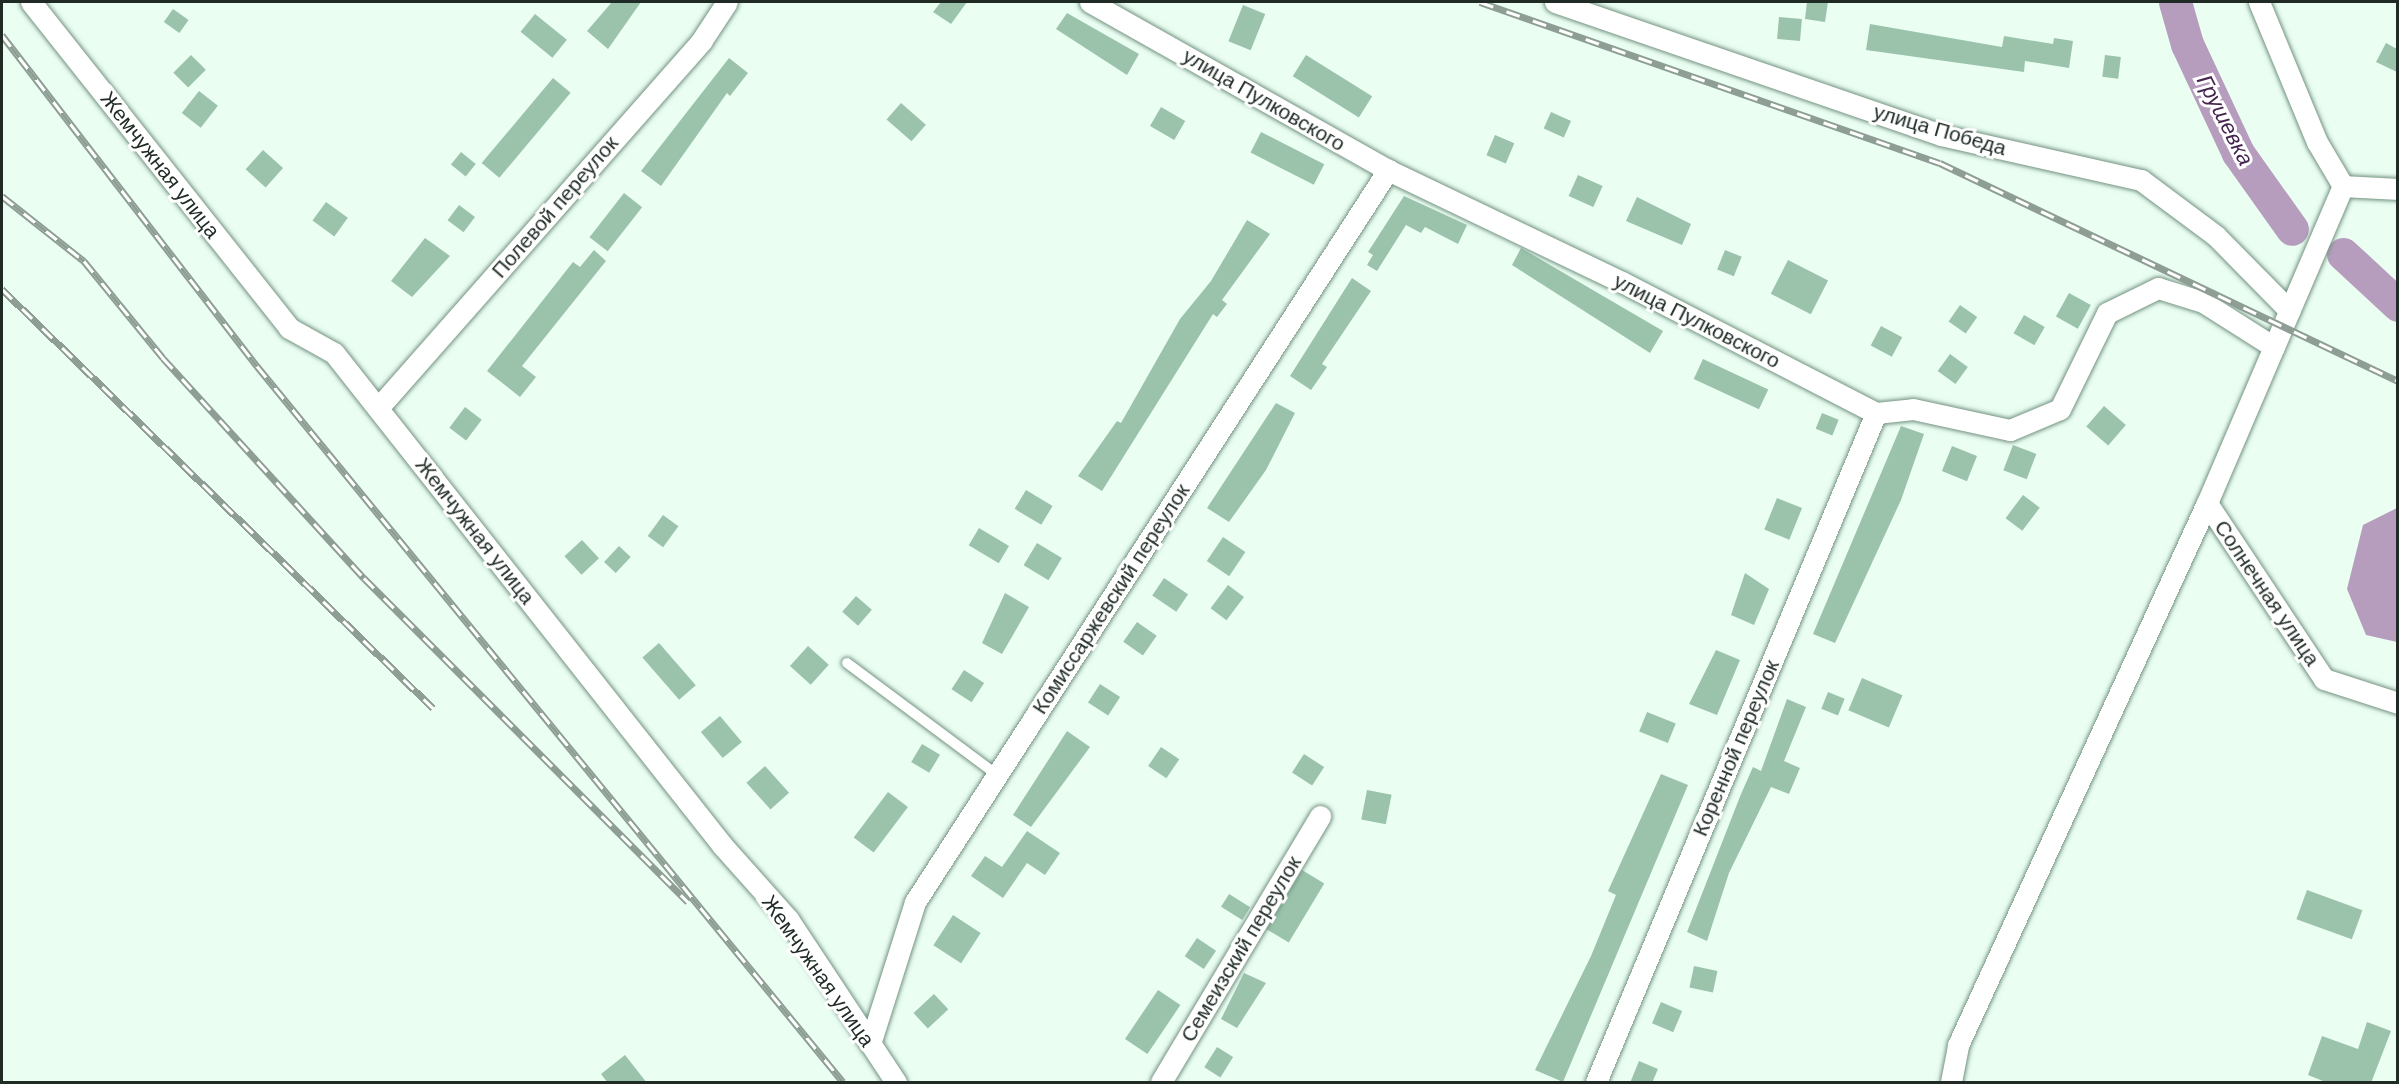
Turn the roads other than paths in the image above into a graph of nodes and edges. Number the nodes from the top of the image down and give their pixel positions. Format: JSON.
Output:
{"nodes":[{"id":1,"x":31,"y":2,"type":"edge"},
{"id":2,"x":727,"y":2,"type":"edge"},
{"id":3,"x":1090,"y":2,"type":"edge"},
{"id":4,"x":1555,"y":2,"type":"edge"},
{"id":5,"x":2259,"y":2,"type":"edge"},
{"id":6,"x":1388,"y":170,"type":"junction"},
{"id":7,"x":2343,"y":186,"type":"junction"},
{"id":8,"x":2397,"y":189,"type":"edge"},
{"id":9,"x":2290,"y":311,"type":"junction"},
{"id":10,"x":2274,"y":347,"type":"junction"},
{"id":11,"x":378,"y":408,"type":"junction"},
{"id":12,"x":1876,"y":413,"type":"junction"},
{"id":13,"x":2207,"y":503,"type":"junction"},
{"id":14,"x":847,"y":663,"type":"dead end"},
{"id":15,"x":2397,"y":703,"type":"edge"},
{"id":16,"x":997,"y":776,"type":"junction"},
{"id":17,"x":1320,"y":816,"type":"dead end"},
{"id":18,"x":870,"y":1044,"type":"junction"},
{"id":19,"x":896,"y":1083,"type":"edge"},
{"id":20,"x":1161,"y":1083,"type":"edge"},
{"id":21,"x":1596,"y":1083,"type":"edge"},
{"id":22,"x":1951,"y":1083,"type":"edge"}],
"edges":[{"from":1,"to":11,"type":"street","name":"Жемчужная улица"},
{"from":2,"to":11,"type":"street","name":"Полевой переулок"},
{"from":3,"to":6,"type":"street","name":"улица Пулковского"},
{"from":4,"to":9,"type":"street","name":"улица Победа"},
{"from":5,"to":7,"type":"street"},
{"from":6,"to":12,"type":"street","name":"улица Пулковского"},
{"from":6,"to":16,"type":"street","name":"Комиссаржевский переулок"},
{"from":7,"to":8,"type":"street"},
{"from":7,"to":9,"type":"street"},
{"from":9,"to":10,"type":"street"},
{"from":10,"to":12,"type":"street"},
{"from":10,"to":13,"type":"street"},
{"from":11,"to":18,"type":"street","name":"Жемчужная улица"},
{"from":12,"to":21,"type":"street","name":"Коренной переулок"},
{"from":13,"to":15,"type":"street","name":"Солнечная улица"},
{"from":13,"to":22,"type":"street"},
{"from":14,"to":16,"type":"lane"},
{"from":16,"to":18,"type":"street","name":"Комиссаржевский переулок"},
{"from":17,"to":20,"type":"street","name":"Семеизский переулок"},
{"from":18,"to":19,"type":"street","name":"Жемчужная улица"}]}
